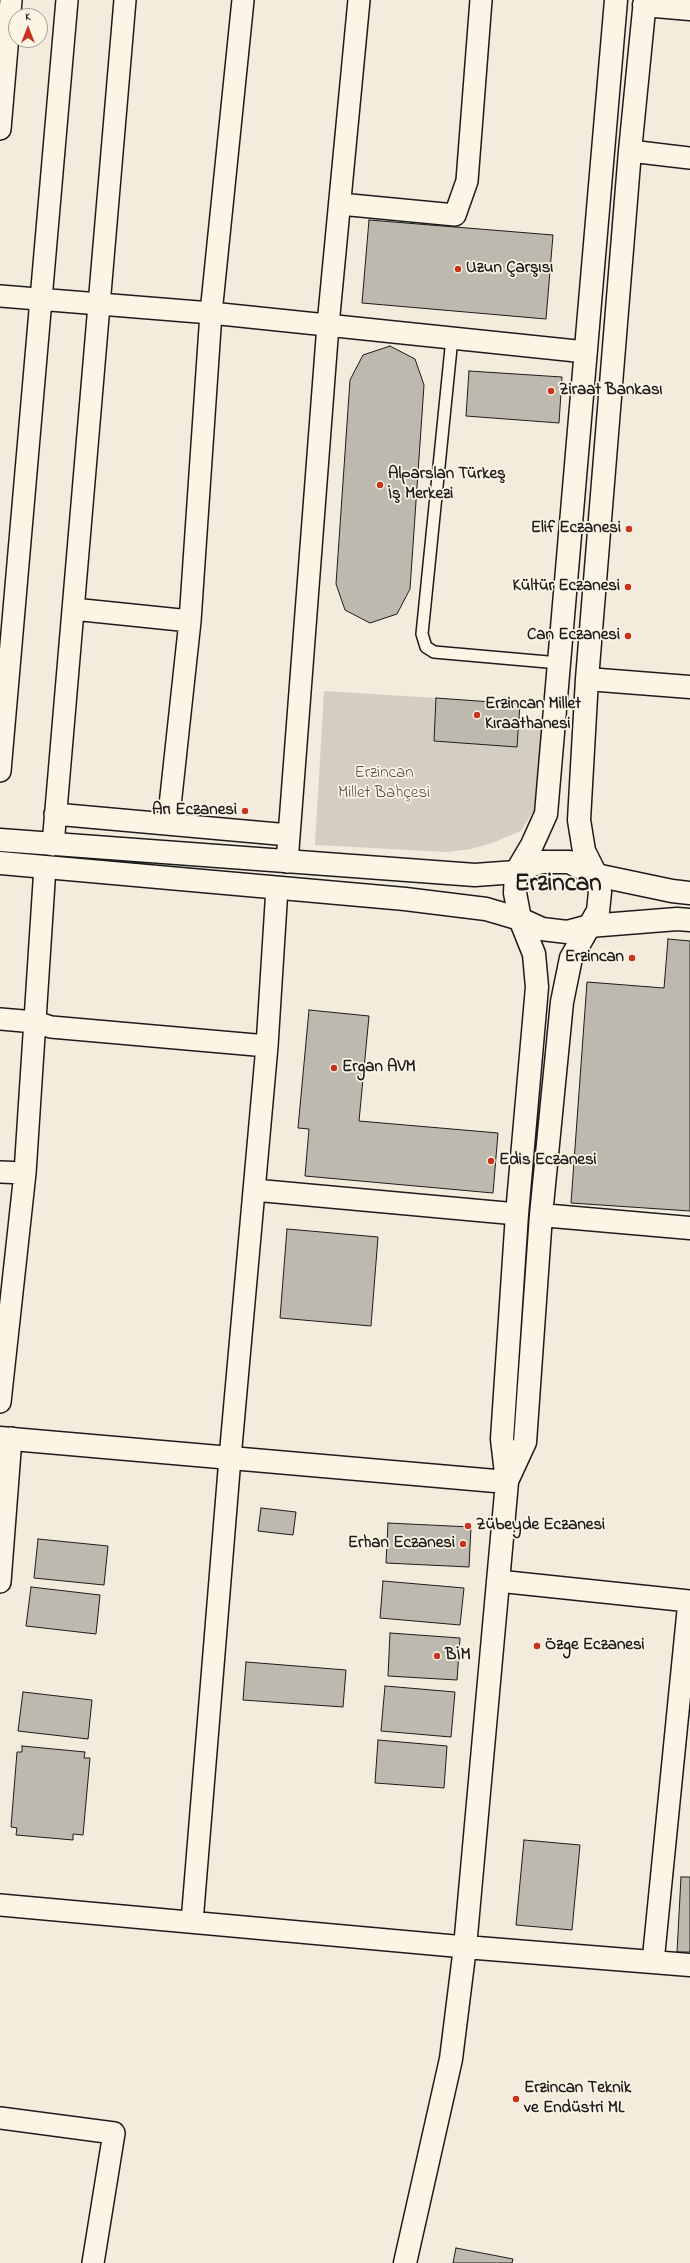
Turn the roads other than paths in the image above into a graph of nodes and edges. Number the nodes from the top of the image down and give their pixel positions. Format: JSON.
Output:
{"nodes":[{"id":1,"x":11,"y":0,"type":"edge"},
{"id":2,"x":67,"y":0,"type":"edge"},
{"id":3,"x":125,"y":0,"type":"edge"},
{"id":4,"x":243,"y":0,"type":"edge"},
{"id":5,"x":359,"y":0,"type":"edge"},
{"id":6,"x":481,"y":0,"type":"edge"},
{"id":7,"x":616,"y":0,"type":"edge"},
{"id":8,"x":645,"y":2,"type":"edge"},
{"id":9,"x":690,"y":8,"type":"edge"},
{"id":10,"x":0,"y":129,"type":"edge"},
{"id":11,"x":630,"y":151,"type":"junction"},
{"id":12,"x":690,"y":158,"type":"edge"},
{"id":13,"x":340,"y":204,"type":"junction"},
{"id":14,"x":0,"y":296,"type":"edge"},
{"id":15,"x":41,"y":299,"type":"junction"},
{"id":16,"x":98,"y":304,"type":"junction"},
{"id":17,"x":211,"y":313,"type":"junction"},
{"id":18,"x":328,"y":325,"type":"junction"},
{"id":19,"x":452,"y":338,"type":"junction"},
{"id":20,"x":586,"y":352,"type":"junction"},
{"id":21,"x":73,"y":609,"type":"junction"},
{"id":22,"x":190,"y":621,"type":"junction"},
{"id":23,"x":559,"y":663,"type":"junction"},
{"id":24,"x":587,"y":679,"type":"junction"},
{"id":25,"x":690,"y":687,"type":"edge"},
{"id":26,"x":0,"y":771,"type":"edge"},
{"id":27,"x":55,"y":814,"type":"junction"},
{"id":28,"x":168,"y":824,"type":"junction"},
{"id":29,"x":289,"y":835,"type":"junction"},
{"id":30,"x":0,"y":840,"type":"edge"},
{"id":31,"x":53,"y":845,"type":"junction"},
{"id":32,"x":287,"y":862,"type":"junction"},
{"id":33,"x":0,"y":863,"type":"edge"},
{"id":34,"x":45,"y":867,"type":"junction"},
{"id":35,"x":516,"y":872,"type":"junction"},
{"id":36,"x":596,"y":875,"type":"junction"},
{"id":37,"x":277,"y":888,"type":"junction"},
{"id":38,"x":690,"y":893,"type":"edge"},
{"id":39,"x":520,"y":919,"type":"junction"},
{"id":40,"x":690,"y":920,"type":"edge"},
{"id":41,"x":589,"y":926,"type":"junction"},
{"id":42,"x":0,"y":1019,"type":"edge"},
{"id":43,"x":35,"y":1022,"type":"junction"},
{"id":44,"x":267,"y":1046,"type":"junction"},
{"id":45,"x":0,"y":1172,"type":"edge"},
{"id":46,"x":25,"y":1173,"type":"junction"},
{"id":47,"x":254,"y":1190,"type":"junction"},
{"id":48,"x":517,"y":1214,"type":"junction"},
{"id":49,"x":541,"y":1215,"type":"junction"},
{"id":50,"x":690,"y":1228,"type":"edge"},
{"id":51,"x":0,"y":1402,"type":"edge"},
{"id":52,"x":6,"y":1438,"type":"edge"},
{"id":53,"x":230,"y":1458,"type":"junction"},
{"id":54,"x":507,"y":1482,"type":"junction"},
{"id":55,"x":498,"y":1581,"type":"junction"},
{"id":56,"x":0,"y":1582,"type":"edge"},
{"id":57,"x":681,"y":1775,"type":"edge"},
{"id":58,"x":0,"y":1905,"type":"edge"},
{"id":59,"x":192,"y":1922,"type":"junction"},
{"id":60,"x":465,"y":1947,"type":"junction"},
{"id":61,"x":653,"y":1962,"type":"junction"},
{"id":62,"x":690,"y":1965,"type":"edge"},
{"id":63,"x":0,"y":2118,"type":"edge"},
{"id":64,"x":93,"y":2263,"type":"edge"},
{"id":65,"x":405,"y":2263,"type":"edge"}],
"edges":[{"from":1,"to":10,"type":"street"},
{"from":2,"to":15,"type":"street"},
{"from":3,"to":16,"type":"street"},
{"from":4,"to":17,"type":"street"},
{"from":5,"to":13,"type":"street"},
{"from":6,"to":13,"type":"street"},
{"from":7,"to":20,"type":"main road"},
{"from":8,"to":9,"type":"main road"},
{"from":8,"to":11,"type":"main road"},
{"from":11,"to":12,"type":"street"},
{"from":11,"to":24,"type":"main road"},
{"from":13,"to":18,"type":"street"},
{"from":14,"to":15,"type":"street"},
{"from":15,"to":16,"type":"street"},
{"from":15,"to":26,"type":"street"},
{"from":16,"to":17,"type":"street"},
{"from":16,"to":21,"type":"street"},
{"from":17,"to":18,"type":"street"},
{"from":17,"to":22,"type":"street"},
{"from":18,"to":19,"type":"street"},
{"from":18,"to":29,"type":"street"},
{"from":19,"to":20,"type":"street"},
{"from":19,"to":23,"type":"lane"},
{"from":20,"to":23,"type":"main road"},
{"from":21,"to":22,"type":"street"},
{"from":21,"to":27,"type":"street"},
{"from":22,"to":28,"type":"street"},
{"from":23,"to":35,"type":"main road"},
{"from":24,"to":25,"type":"main road"},
{"from":24,"to":36,"type":"main road"},
{"from":27,"to":28,"type":"street"},
{"from":27,"to":31,"type":"street"},
{"from":28,"to":29,"type":"street"},
{"from":29,"to":32,"type":"street"},
{"from":30,"to":31,"type":"main road"},
{"from":31,"to":32,"type":"main road"},
{"from":32,"to":35,"type":"main road"},
{"from":33,"to":34,"type":"main road"},
{"from":34,"to":37,"type":"main road"},
{"from":34,"to":43,"type":"street"},
{"from":35,"to":36,"type":"main road"},
{"from":35,"to":39,"type":"main road"},
{"from":36,"to":38,"type":"main road"},
{"from":36,"to":41,"type":"main road"},
{"from":37,"to":39,"type":"main road"},
{"from":37,"to":44,"type":"street"},
{"from":39,"to":41,"type":"main road"},
{"from":39,"to":48,"type":"main road"},
{"from":40,"to":41,"type":"main road"},
{"from":41,"to":49,"type":"main road"},
{"from":42,"to":43,"type":"street"},
{"from":43,"to":44,"type":"street"},
{"from":43,"to":46,"type":"street"},
{"from":44,"to":47,"type":"street"},
{"from":45,"to":46,"type":"street"},
{"from":46,"to":51,"type":"street"},
{"from":47,"to":48,"type":"street"},
{"from":47,"to":53,"type":"street"},
{"from":48,"to":54,"type":"main road"},
{"from":49,"to":50,"type":"main road"},
{"from":49,"to":54,"type":"main road"},
{"from":52,"to":53,"type":"main road"},
{"from":52,"to":56,"type":"street"},
{"from":53,"to":54,"type":"main road"},
{"from":53,"to":59,"type":"street"},
{"from":54,"to":55,"type":"main road"},
{"from":55,"to":57,"type":"street"},
{"from":55,"to":60,"type":"main road"},
{"from":57,"to":61,"type":"street"},
{"from":58,"to":59,"type":"street"},
{"from":59,"to":60,"type":"street"},
{"from":60,"to":61,"type":"main road"},
{"from":60,"to":65,"type":"main road"},
{"from":61,"to":62,"type":"main road"},
{"from":63,"to":64,"type":"street"}]}
